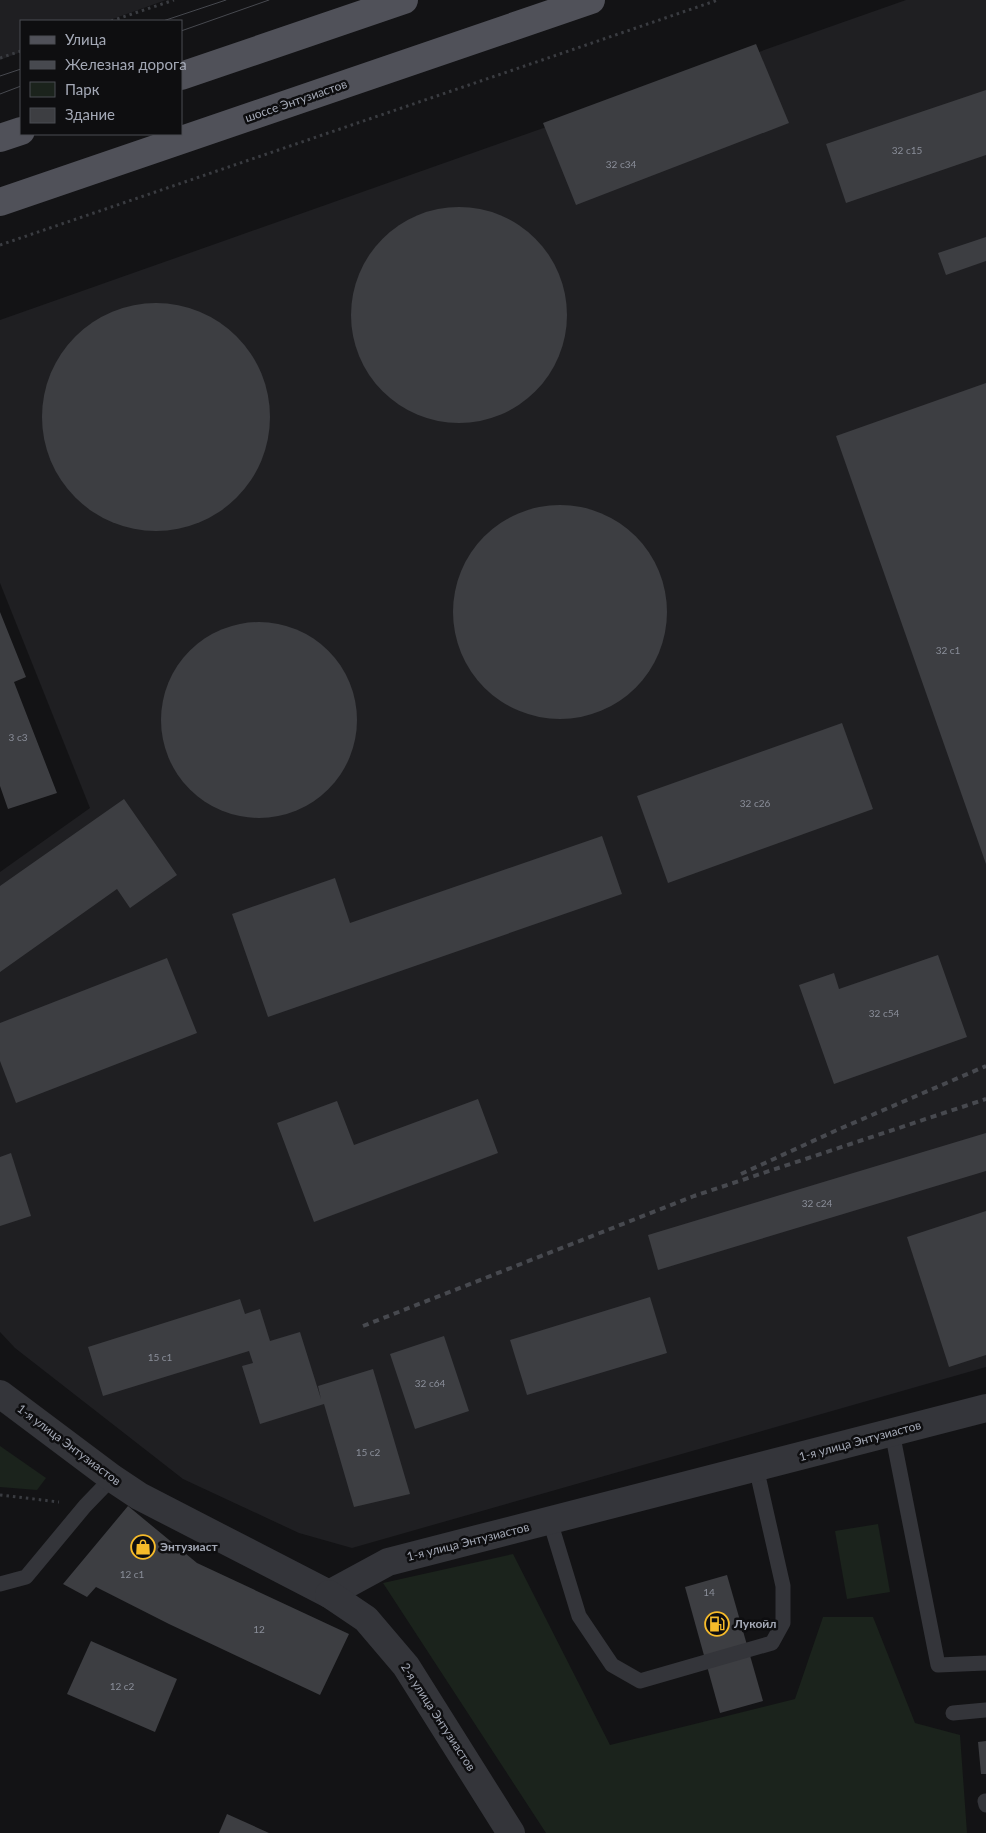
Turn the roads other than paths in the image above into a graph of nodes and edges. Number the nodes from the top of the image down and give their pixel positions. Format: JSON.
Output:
{"nodes":[{"id":1,"x":404,"y":0,"type":"edge"},
{"id":2,"x":591,"y":0,"type":"edge"},
{"id":3,"x":182,"y":76,"type":"edge"},
{"id":4,"x":20,"y":131,"type":"edge"},
{"id":5,"x":0,"y":138,"type":"edge"},
{"id":6,"x":0,"y":202,"type":"edge"},
{"id":7,"x":0,"y":1394,"type":"edge"},
{"id":8,"x":986,"y":1408,"type":"edge"},
{"id":9,"x":892,"y":1432,"type":"junction"},
{"id":10,"x":756,"y":1467,"type":"junction"},
{"id":11,"x":112,"y":1478,"type":"junction"},
{"id":12,"x":550,"y":1521,"type":"junction"},
{"id":13,"x":0,"y":1584,"type":"edge"},
{"id":14,"x":330,"y":1594,"type":"junction"},
{"id":15,"x":986,"y":1663,"type":"edge"},
{"id":16,"x":986,"y":1710,"type":"edge"},
{"id":17,"x":952,"y":1713,"type":"dead end"},
{"id":18,"x":986,"y":1801,"type":"edge"},
{"id":19,"x":986,"y":1805,"type":"edge"},
{"id":20,"x":511,"y":1833,"type":"edge"}],
"edges":[{"from":1,"to":3,"type":"main road"},
{"from":2,"to":6,"type":"main road","name":"шоссе Энтузиастов"},
{"from":4,"to":5,"type":"main road"},
{"from":7,"to":11,"type":"street","name":"1-я улица Энтузиастов"},
{"from":8,"to":9,"type":"street","name":"1-я улица Энтузиастов"},
{"from":9,"to":10,"type":"street","name":"1-я улица Энтузиастов"},
{"from":9,"to":15,"type":"lane"},
{"from":10,"to":12,"type":"street","name":"1-я улица Энтузиастов"},
{"from":10,"to":12,"type":"lane"},
{"from":11,"to":13,"type":"lane"},
{"from":11,"to":14,"type":"street","name":"1-я улица Энтузиастов"},
{"from":12,"to":14,"type":"street","name":"1-я улица Энтузиастов"},
{"from":14,"to":20,"type":"street","name":"2-я улица Энтузиастов"},
{"from":16,"to":17,"type":"lane"},
{"from":18,"to":19,"type":"lane"}]}
